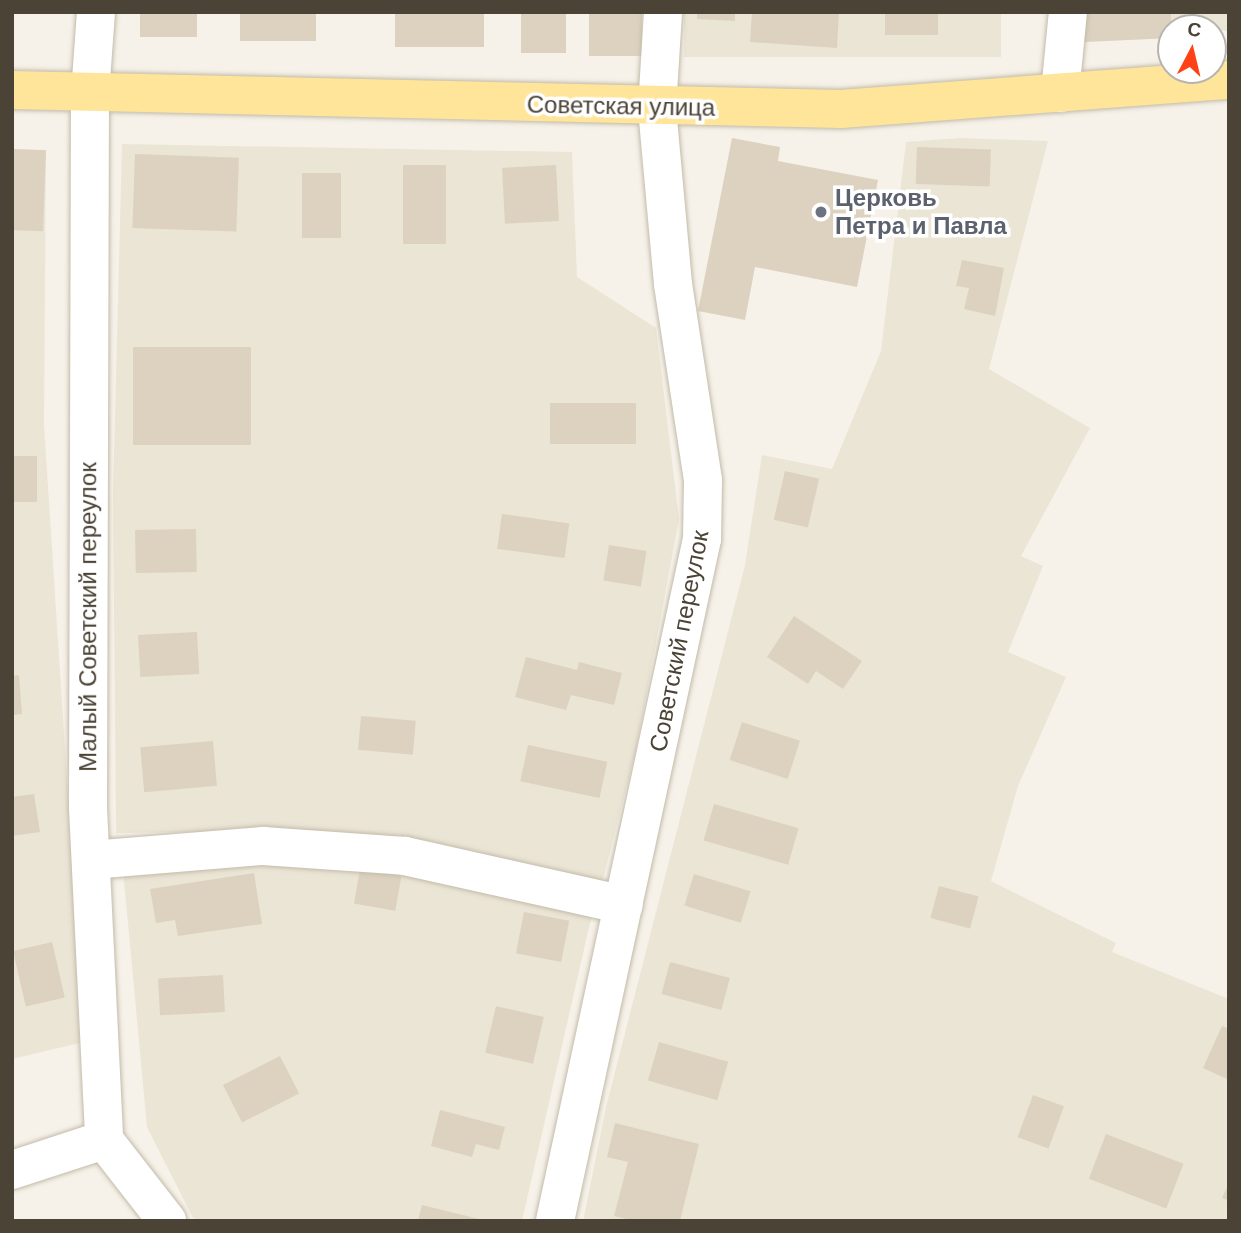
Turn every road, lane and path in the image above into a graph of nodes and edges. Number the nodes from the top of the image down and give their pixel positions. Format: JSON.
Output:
{"nodes":[{"id":1,"x":96,"y":12,"type":"edge"},
{"id":2,"x":663,"y":12,"type":"edge"},
{"id":3,"x":1069,"y":12,"type":"edge"},
{"id":4,"x":1229,"y":80,"type":"edge"},
{"id":5,"x":12,"y":90,"type":"edge"},
{"id":6,"x":90,"y":93,"type":"junction"},
{"id":7,"x":1060,"y":93,"type":"junction"},
{"id":8,"x":657,"y":108,"type":"junction"},
{"id":9,"x":90,"y":860,"type":"junction"},
{"id":10,"x":624,"y":905,"type":"junction"},
{"id":11,"x":104,"y":1140,"type":"junction"},
{"id":12,"x":12,"y":1170,"type":"edge"},
{"id":13,"x":167,"y":1221,"type":"edge"},
{"id":14,"x":555,"y":1221,"type":"edge"}],
"edges":[{"from":1,"to":6,"type":"street","name":"Малый Советский переулок"},
{"from":2,"to":8,"type":"street","name":"Советский переулок"},
{"from":3,"to":7,"type":"street"},
{"from":4,"to":7,"type":"main road","name":"Советская улица"},
{"from":5,"to":6,"type":"main road","name":"Советская улица"},
{"from":6,"to":8,"type":"main road","name":"Советская улица"},
{"from":6,"to":9,"type":"street","name":"Малый Советский переулок"},
{"from":7,"to":8,"type":"main road","name":"Советская улица"},
{"from":8,"to":10,"type":"street","name":"Советский переулок"},
{"from":9,"to":10,"type":"street"},
{"from":9,"to":11,"type":"street","name":"Малый Советский переулок"},
{"from":10,"to":14,"type":"street","name":"Советский переулок"},
{"from":11,"to":12,"type":"street"},
{"from":11,"to":13,"type":"street"}]}
